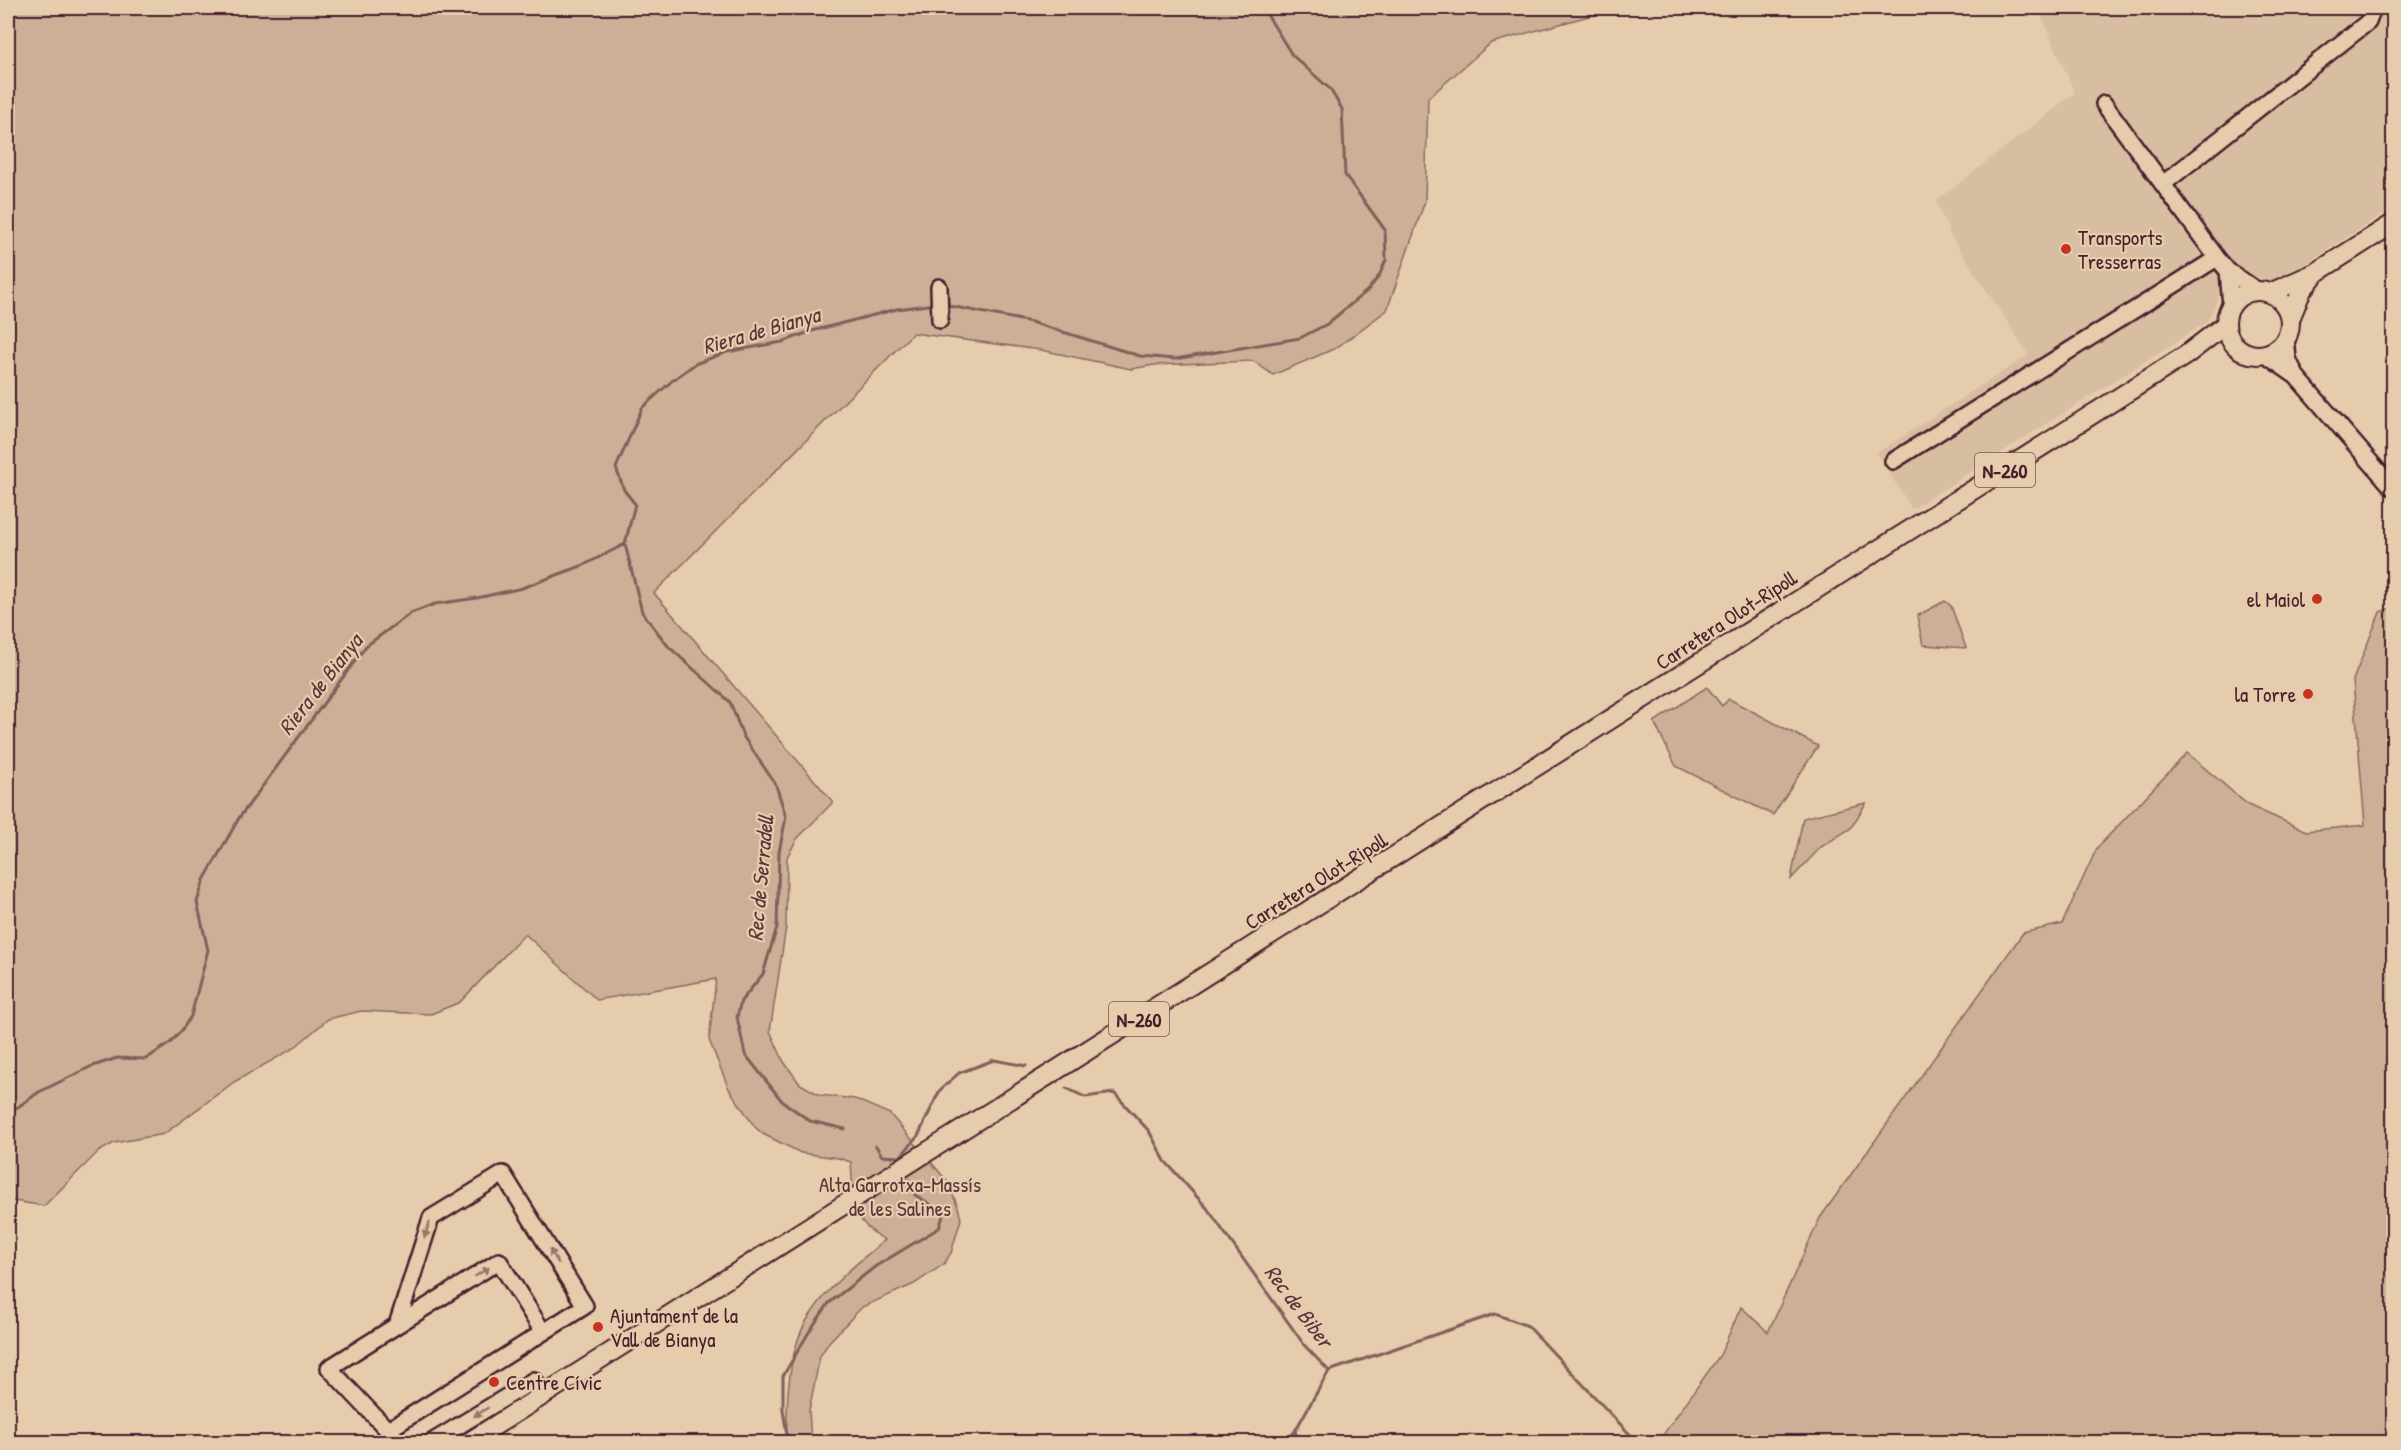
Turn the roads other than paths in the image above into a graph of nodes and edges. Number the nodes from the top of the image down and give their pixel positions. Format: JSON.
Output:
{"nodes":[{"id":1,"x":2373,"y":8,"type":"edge"},
{"id":2,"x":2104,"y":104,"type":"dead end"},
{"id":3,"x":2163,"y":184,"type":"junction"},
{"id":4,"x":2394,"y":223,"type":"edge"},
{"id":5,"x":2217,"y":258,"type":"junction"},
{"id":6,"x":2228,"y":271,"type":"junction"},
{"id":7,"x":2317,"y":272,"type":"junction"},
{"id":8,"x":939,"y":287,"type":"dead end"},
{"id":9,"x":2264,"y":292,"type":"junction"},
{"id":10,"x":2231,"y":306,"type":"junction"},
{"id":11,"x":2290,"y":319,"type":"junction"},
{"id":12,"x":940,"y":320,"type":"dead end"},
{"id":13,"x":2226,"y":324,"type":"junction"},
{"id":14,"x":2286,"y":338,"type":"junction"},
{"id":15,"x":2236,"y":346,"type":"junction"},
{"id":16,"x":2264,"y":354,"type":"junction"},
{"id":17,"x":2186,"y":355,"type":"junction"},
{"id":18,"x":2296,"y":376,"type":"junction"},
{"id":19,"x":1893,"y":462,"type":"dead end"},
{"id":20,"x":2392,"y":487,"type":"edge"},
{"id":21,"x":397,"y":1324,"type":"junction"},
{"id":22,"x":543,"y":1332,"type":"junction"},
{"id":23,"x":543,"y":1395,"type":"junction"},
{"id":24,"x":396,"y":1439,"type":"edge"},
{"id":25,"x":432,"y":1443,"type":"edge"},
{"id":26,"x":469,"y":1443,"type":"edge"}],
"edges":[{"from":1,"to":3,"type":"street"},
{"from":2,"to":3,"type":"street"},
{"from":3,"to":5,"type":"street"},
{"from":4,"to":7,"type":"main road"},
{"from":5,"to":6,"type":"street"},
{"from":5,"to":19,"type":"street"},
{"from":6,"to":9,"type":"street"},
{"from":6,"to":10,"type":"street"},
{"from":7,"to":9,"type":"main road"},
{"from":7,"to":11,"type":"main road"},
{"from":8,"to":12,"type":"street"},
{"from":9,"to":10,"type":"main road"},
{"from":9,"to":11,"type":"main road"},
{"from":10,"to":13,"type":"main road"},
{"from":11,"to":14,"type":"main road"},
{"from":13,"to":15,"type":"main road"},
{"from":13,"to":17,"type":"main road","name":"Carretera Olot-Ripoll","number":"N-260"},
{"from":14,"to":16,"type":"main road"},
{"from":14,"to":18,"type":"street"},
{"from":15,"to":16,"type":"main road","number":"N-260"},
{"from":15,"to":17,"type":"main road","name":"Carretera Olot-Ripoll","number":"N-260"},
{"from":16,"to":18,"type":"street"},
{"from":17,"to":23,"type":"main road","name":"Carretera Olot-Ripoll","number":"N-260"},
{"from":18,"to":20,"type":"street"},
{"from":21,"to":22,"type":"street","one_way":true},
{"from":22,"to":21,"type":"street","one_way":true},
{"from":21,"to":24,"type":"street"},
{"from":22,"to":24,"type":"street"},
{"from":23,"to":25,"type":"street","one_way":true},
{"from":23,"to":26,"type":"main road","name":"Carretera Olot-Ripoll","number":"N-260"}]}
